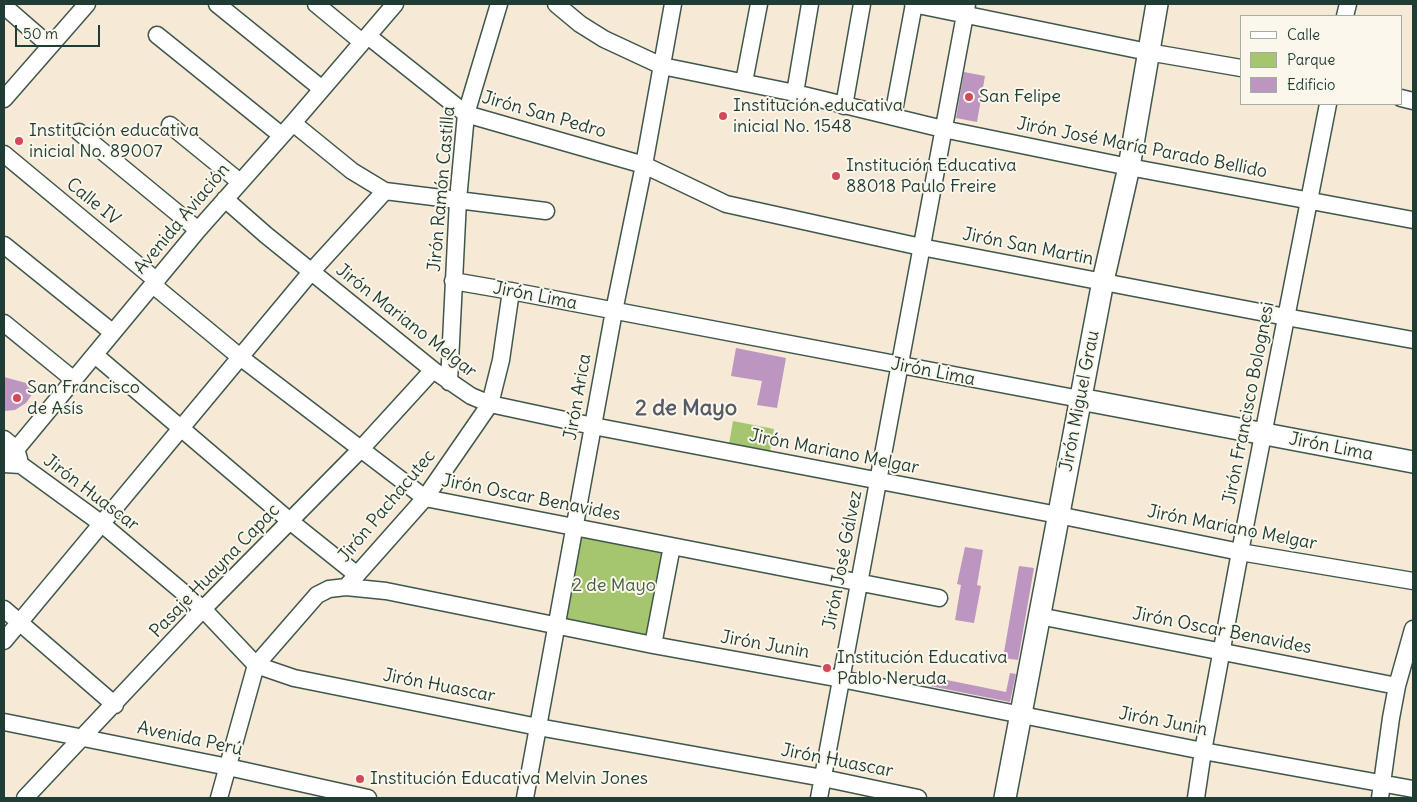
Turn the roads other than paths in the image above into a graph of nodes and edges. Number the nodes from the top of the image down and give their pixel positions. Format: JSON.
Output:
{"nodes":[{"id":1,"x":87,"y":4,"type":"edge"},
{"id":2,"x":217,"y":4,"type":"edge"},
{"id":3,"x":316,"y":4,"type":"edge"},
{"id":4,"x":395,"y":4,"type":"edge"},
{"id":5,"x":499,"y":4,"type":"edge"},
{"id":6,"x":556,"y":4,"type":"edge"},
{"id":7,"x":673,"y":4,"type":"edge"},
{"id":8,"x":759,"y":4,"type":"edge"},
{"id":9,"x":810,"y":4,"type":"edge"},
{"id":10,"x":862,"y":4,"type":"edge"},
{"id":11,"x":914,"y":4,"type":"edge"},
{"id":12,"x":1157,"y":4,"type":"edge"},
{"id":13,"x":4,"y":6,"type":"edge"},
{"id":14,"x":966,"y":9,"type":"edge"},
{"id":15,"x":157,"y":35,"type":"dead end"},
{"id":16,"x":365,"y":39,"type":"junction"},
{"id":17,"x":50,"y":46,"type":"junction"},
{"id":18,"x":1148,"y":52,"type":"junction"},
{"id":19,"x":662,"y":66,"type":"junction"},
{"id":20,"x":1240,"y":68,"type":"edge"},
{"id":21,"x":744,"y":82,"type":"junction"},
{"id":22,"x":322,"y":89,"type":"junction"},
{"id":23,"x":795,"y":93,"type":"junction"},
{"id":24,"x":4,"y":99,"type":"edge"},
{"id":25,"x":1328,"y":105,"type":"edge"},
{"id":26,"x":844,"y":106,"type":"junction"},
{"id":27,"x":466,"y":114,"type":"junction"},
{"id":28,"x":893,"y":116,"type":"junction"},
{"id":29,"x":293,"y":123,"type":"junction"},
{"id":30,"x":170,"y":125,"type":"dead end"},
{"id":31,"x":943,"y":129,"type":"junction"},
{"id":32,"x":79,"y":132,"type":"dead end"},
{"id":33,"x":281,"y":135,"type":"junction"},
{"id":34,"x":5,"y":159,"type":"edge"},
{"id":35,"x":644,"y":165,"type":"junction"},
{"id":36,"x":1129,"y":167,"type":"junction"},
{"id":37,"x":240,"y":182,"type":"junction"},
{"id":38,"x":385,"y":191,"type":"junction"},
{"id":39,"x":226,"y":199,"type":"junction"},
{"id":40,"x":458,"y":200,"type":"junction"},
{"id":41,"x":1310,"y":200,"type":"junction"},
{"id":42,"x":546,"y":211,"type":"dead end"},
{"id":43,"x":1413,"y":220,"type":"edge"},
{"id":44,"x":195,"y":227,"type":"junction"},
{"id":45,"x":4,"y":245,"type":"edge"},
{"id":46,"x":921,"y":247,"type":"junction"},
{"id":47,"x":311,"y":272,"type":"junction"},
{"id":48,"x":453,"y":281,"type":"junction"},
{"id":49,"x":1103,"y":281,"type":"junction"},
{"id":50,"x":155,"y":283,"type":"junction"},
{"id":51,"x":511,"y":291,"type":"junction"},
{"id":52,"x":614,"y":312,"type":"junction"},
{"id":53,"x":1286,"y":318,"type":"junction"},
{"id":54,"x":4,"y":323,"type":"edge"},
{"id":55,"x":112,"y":332,"type":"junction"},
{"id":56,"x":1413,"y":340,"type":"edge"},
{"id":57,"x":95,"y":355,"type":"junction"},
{"id":58,"x":240,"y":357,"type":"junction"},
{"id":59,"x":899,"y":365,"type":"junction"},
{"id":60,"x":433,"y":370,"type":"junction"},
{"id":61,"x":74,"y":380,"type":"junction"},
{"id":62,"x":449,"y":382,"type":"junction"},
{"id":63,"x":1080,"y":400,"type":"junction"},
{"id":64,"x":490,"y":404,"type":"junction"},
{"id":65,"x":594,"y":426,"type":"junction"},
{"id":66,"x":181,"y":429,"type":"junction"},
{"id":67,"x":1263,"y":434,"type":"junction"},
{"id":68,"x":10,"y":444,"type":"edge"},
{"id":69,"x":360,"y":450,"type":"junction"},
{"id":70,"x":1413,"y":462,"type":"edge"},
{"id":71,"x":4,"y":464,"type":"edge"},
{"id":72,"x":22,"y":466,"type":"junction"},
{"id":73,"x":878,"y":480,"type":"junction"},
{"id":74,"x":425,"y":498,"type":"junction"},
{"id":75,"x":1058,"y":514,"type":"junction"},
{"id":76,"x":291,"y":522,"type":"junction"},
{"id":77,"x":102,"y":524,"type":"junction"},
{"id":78,"x":575,"y":527,"type":"junction"},
{"id":79,"x":672,"y":546,"type":"junction"},
{"id":80,"x":1240,"y":552,"type":"junction"},
{"id":81,"x":351,"y":581,"type":"junction"},
{"id":82,"x":1413,"y":581,"type":"edge"},
{"id":83,"x":859,"y":583,"type":"junction"},
{"id":84,"x":939,"y":598,"type":"dead end"},
{"id":85,"x":4,"y":609,"type":"edge"},
{"id":86,"x":203,"y":610,"type":"junction"},
{"id":87,"x":1039,"y":616,"type":"junction"},
{"id":88,"x":19,"y":622,"type":"junction"},
{"id":89,"x":557,"y":626,"type":"junction"},
{"id":90,"x":1413,"y":629,"type":"edge"},
{"id":91,"x":4,"y":641,"type":"edge"},
{"id":92,"x":653,"y":645,"type":"junction"},
{"id":93,"x":1222,"y":652,"type":"junction"},
{"id":94,"x":256,"y":665,"type":"junction"},
{"id":95,"x":841,"y":680,"type":"junction"},
{"id":96,"x":1397,"y":686,"type":"junction"},
{"id":97,"x":115,"y":704,"type":"junction"},
{"id":98,"x":1020,"y":715,"type":"junction"},
{"id":99,"x":4,"y":722,"type":"edge"},
{"id":100,"x":538,"y":726,"type":"junction"},
{"id":101,"x":82,"y":738,"type":"junction"},
{"id":102,"x":1203,"y":751,"type":"junction"},
{"id":103,"x":228,"y":767,"type":"junction"},
{"id":104,"x":823,"y":778,"type":"junction"},
{"id":105,"x":1413,"y":789,"type":"edge"},
{"id":106,"x":1381,"y":791,"type":"edge"},
{"id":107,"x":25,"y":798,"type":"edge"},
{"id":108,"x":219,"y":798,"type":"edge"},
{"id":109,"x":368,"y":798,"type":"edge"},
{"id":110,"x":526,"y":798,"type":"edge"},
{"id":111,"x":819,"y":798,"type":"edge"},
{"id":112,"x":918,"y":798,"type":"edge"},
{"id":113,"x":1005,"y":798,"type":"edge"},
{"id":114,"x":1196,"y":798,"type":"edge"}],
"edges":[{"from":1,"to":17,"type":"street"},
{"from":2,"to":22,"type":"street"},
{"from":3,"to":16,"type":"street","name":"Jirón San Pedro"},
{"from":4,"to":16,"type":"street","name":"Avenida Aviación"},
{"from":5,"to":27,"type":"street","name":"Jirón Ramón Castilla"},
{"from":6,"to":19,"type":"street","name":"Jirón José María Parado Bellido"},
{"from":7,"to":19,"type":"street","name":"Jirón Arica"},
{"from":8,"to":21,"type":"street"},
{"from":9,"to":23,"type":"street"},
{"from":10,"to":26,"type":"street"},
{"from":11,"to":14,"type":"street"},
{"from":11,"to":28,"type":"street"},
{"from":12,"to":18,"type":"main road","name":"Jirón Miguel Grau"},
{"from":13,"to":17,"type":"street"},
{"from":14,"to":18,"type":"street"},
{"from":14,"to":31,"type":"street","name":"Jirón José Gálvez"},
{"from":15,"to":33,"type":"street"},
{"from":16,"to":22,"type":"street","name":"Avenida Aviación"},
{"from":16,"to":27,"type":"street","name":"Jirón San Pedro"},
{"from":17,"to":24,"type":"street"},
{"from":18,"to":20,"type":"street"},
{"from":18,"to":36,"type":"main road","name":"Jirón Miguel Grau"},
{"from":19,"to":21,"type":"street","name":"Jirón José María Parado Bellido"},
{"from":19,"to":35,"type":"street","name":"Jirón Arica"},
{"from":21,"to":23,"type":"street","name":"Jirón José María Parado Bellido"},
{"from":22,"to":29,"type":"street","name":"Avenida Aviación"},
{"from":23,"to":26,"type":"street","name":"Jirón José María Parado Bellido"},
{"from":25,"to":41,"type":"street","name":"Jirón Francisco Bolognesi"},
{"from":26,"to":28,"type":"street","name":"Jirón José María Parado Bellido"},
{"from":27,"to":35,"type":"street","name":"Jirón San Pedro"},
{"from":27,"to":40,"type":"street","name":"Jirón Ramón Castilla"},
{"from":28,"to":31,"type":"street","name":"Jirón José María Parado Bellido"},
{"from":29,"to":33,"type":"street","name":"Avenida Aviación"},
{"from":29,"to":38,"type":"street"},
{"from":30,"to":37,"type":"street"},
{"from":31,"to":36,"type":"street","name":"Jirón José María Parado Bellido"},
{"from":31,"to":46,"type":"street","name":"Jirón José Gálvez"},
{"from":32,"to":44,"type":"street"},
{"from":33,"to":37,"type":"street","name":"Avenida Aviación"},
{"from":34,"to":50,"type":"street","name":"Calle IV"},
{"from":35,"to":46,"type":"street","name":"Jirón San Martin"},
{"from":35,"to":52,"type":"street","name":"Jirón Arica"},
{"from":36,"to":41,"type":"street","name":"Jirón José María Parado Bellido"},
{"from":36,"to":49,"type":"main road","name":"Jirón Miguel Grau"},
{"from":37,"to":39,"type":"street","name":"Avenida Aviación"},
{"from":38,"to":40,"type":"street"},
{"from":38,"to":47,"type":"street"},
{"from":39,"to":44,"type":"street","name":"Avenida Aviación"},
{"from":39,"to":47,"type":"street","name":"Jirón Mariano Melgar"},
{"from":40,"to":42,"type":"street"},
{"from":40,"to":48,"type":"street","name":"Jirón Ramón Castilla"},
{"from":41,"to":43,"type":"street","name":"Jirón José María Parado Bellido"},
{"from":41,"to":53,"type":"street","name":"Jirón Francisco Bolognesi"},
{"from":44,"to":50,"type":"street","name":"Avenida Aviación"},
{"from":45,"to":55,"type":"street"},
{"from":46,"to":49,"type":"street","name":"Jirón San Martin"},
{"from":46,"to":59,"type":"street","name":"Jirón José Gálvez"},
{"from":47,"to":58,"type":"street"},
{"from":47,"to":60,"type":"street","name":"Jirón Mariano Melgar"},
{"from":48,"to":51,"type":"street","name":"Jirón Lima"},
{"from":48,"to":62,"type":"street","name":"Jirón Ramón Castilla"},
{"from":49,"to":53,"type":"street","name":"Jirón San Martin"},
{"from":49,"to":63,"type":"main road","name":"Jirón Miguel Grau"},
{"from":50,"to":55,"type":"street","name":"Avenida Aviación"},
{"from":50,"to":58,"type":"street","name":"Jirón Oscar Benavides"},
{"from":51,"to":52,"type":"street","name":"Jirón Lima"},
{"from":51,"to":64,"type":"street","name":"Jirón Pachacutec"},
{"from":52,"to":59,"type":"street","name":"Jirón Lima"},
{"from":52,"to":65,"type":"street","name":"Jirón Arica"},
{"from":53,"to":56,"type":"street","name":"Jirón San Martin"},
{"from":53,"to":67,"type":"street","name":"Jirón Francisco Bolognesi"},
{"from":54,"to":61,"type":"street"},
{"from":55,"to":57,"type":"street","name":"Avenida Aviación"},
{"from":57,"to":61,"type":"street","name":"Avenida Aviación"},
{"from":57,"to":66,"type":"street"},
{"from":58,"to":66,"type":"street"},
{"from":58,"to":69,"type":"street","name":"Jirón Oscar Benavides"},
{"from":59,"to":63,"type":"street","name":"Jirón Lima"},
{"from":59,"to":73,"type":"street","name":"Jirón José Gálvez"},
{"from":60,"to":62,"type":"street","name":"Jirón Mariano Melgar"},
{"from":60,"to":69,"type":"street","name":"Pasaje Huayna Capac"},
{"from":61,"to":68,"type":"street","name":"Avenida Aviación"},
{"from":62,"to":64,"type":"street","name":"Jirón Mariano Melgar"},
{"from":63,"to":67,"type":"main road","name":"Jirón Lima"},
{"from":63,"to":75,"type":"main road","name":"Jirón Miguel Grau"},
{"from":64,"to":65,"type":"street","name":"Jirón Mariano Melgar"},
{"from":64,"to":74,"type":"street","name":"Jirón Pachacutec"},
{"from":65,"to":73,"type":"street","name":"Jirón Mariano Melgar"},
{"from":65,"to":78,"type":"street","name":"Jirón Arica"},
{"from":66,"to":76,"type":"street"},
{"from":66,"to":77,"type":"street"},
{"from":67,"to":70,"type":"main road","name":"Jirón Lima"},
{"from":67,"to":80,"type":"street","name":"Jirón Francisco Bolognesi"},
{"from":68,"to":71,"type":"street","name":"Avenida Aviación"},
{"from":68,"to":72,"type":"street","name":"Jirón Huascar"},
{"from":69,"to":74,"type":"street","name":"Jirón Oscar Benavides"},
{"from":69,"to":76,"type":"street","name":"Pasaje Huayna Capac"},
{"from":71,"to":72,"type":"street","name":"Jirón Huascar"},
{"from":72,"to":77,"type":"street","name":"Jirón Huascar"},
{"from":73,"to":75,"type":"street","name":"Jirón Mariano Melgar"},
{"from":73,"to":83,"type":"street","name":"Jirón José Gálvez"},
{"from":74,"to":78,"type":"street","name":"Jirón Oscar Benavides"},
{"from":74,"to":81,"type":"street","name":"Jirón Pachacutec"},
{"from":75,"to":80,"type":"street","name":"Jirón Mariano Melgar"},
{"from":75,"to":87,"type":"main road","name":"Jirón Miguel Grau"},
{"from":76,"to":81,"type":"street"},
{"from":76,"to":86,"type":"street","name":"Pasaje Huayna Capac"},
{"from":77,"to":86,"type":"street","name":"Jirón Huascar"},
{"from":77,"to":88,"type":"street"},
{"from":78,"to":79,"type":"street","name":"Jirón Oscar Benavides"},
{"from":78,"to":89,"type":"street","name":"Jirón Arica"},
{"from":79,"to":83,"type":"street","name":"Jirón Oscar Benavides"},
{"from":79,"to":92,"type":"street"},
{"from":80,"to":82,"type":"street","name":"Jirón Mariano Melgar"},
{"from":80,"to":93,"type":"street","name":"Jirón Francisco Bolognesi"},
{"from":81,"to":89,"type":"street","name":"Jirón Junin"},
{"from":81,"to":94,"type":"street","name":"Jirón Pachacutec"},
{"from":83,"to":84,"type":"street","name":"Jirón Oscar Benavides"},
{"from":83,"to":95,"type":"street","name":"Jirón José Gálvez"},
{"from":85,"to":88,"type":"street"},
{"from":86,"to":94,"type":"street","name":"Jirón Huascar"},
{"from":86,"to":97,"type":"street","name":"Pasaje Huayna Capac"},
{"from":87,"to":93,"type":"street","name":"Jirón Oscar Benavides"},
{"from":87,"to":98,"type":"main road","name":"Jirón Miguel Grau"},
{"from":88,"to":91,"type":"street"},
{"from":88,"to":97,"type":"street"},
{"from":89,"to":92,"type":"street","name":"Jirón Junin"},
{"from":89,"to":100,"type":"street","name":"Jirón Arica"},
{"from":90,"to":96,"type":"street"},
{"from":92,"to":95,"type":"street","name":"Jirón Junin"},
{"from":93,"to":96,"type":"street","name":"Jirón Oscar Benavides"},
{"from":93,"to":102,"type":"street","name":"Jirón Francisco Bolognesi"},
{"from":94,"to":100,"type":"street","name":"Jirón Huascar"},
{"from":94,"to":103,"type":"street","name":"Jirón Pachacutec"},
{"from":95,"to":98,"type":"street","name":"Jirón Junin"},
{"from":95,"to":104,"type":"street","name":"Jirón José Gálvez"},
{"from":96,"to":106,"type":"street"},
{"from":97,"to":101,"type":"street","name":"Pasaje Huayna Capac"},
{"from":98,"to":102,"type":"street","name":"Jirón Junin"},
{"from":98,"to":113,"type":"main road","name":"Jirón Miguel Grau"},
{"from":99,"to":101,"type":"street","name":"Avenida Perú"},
{"from":100,"to":104,"type":"street","name":"Jirón Huascar"},
{"from":100,"to":110,"type":"street","name":"Jirón Arica"},
{"from":101,"to":103,"type":"street","name":"Avenida Perú"},
{"from":101,"to":107,"type":"street","name":"Pasaje Huayna Capac"},
{"from":102,"to":106,"type":"street","name":"Jirón Junin"},
{"from":102,"to":114,"type":"street","name":"Jirón Francisco Bolognesi"},
{"from":103,"to":108,"type":"street","name":"Jirón Pachacutec"},
{"from":103,"to":109,"type":"street","name":"Avenida Perú"},
{"from":104,"to":111,"type":"street","name":"Jirón José Gálvez"},
{"from":104,"to":112,"type":"street","name":"Jirón Huascar"},
{"from":105,"to":106,"type":"street","name":"Jirón Junin"}]}
